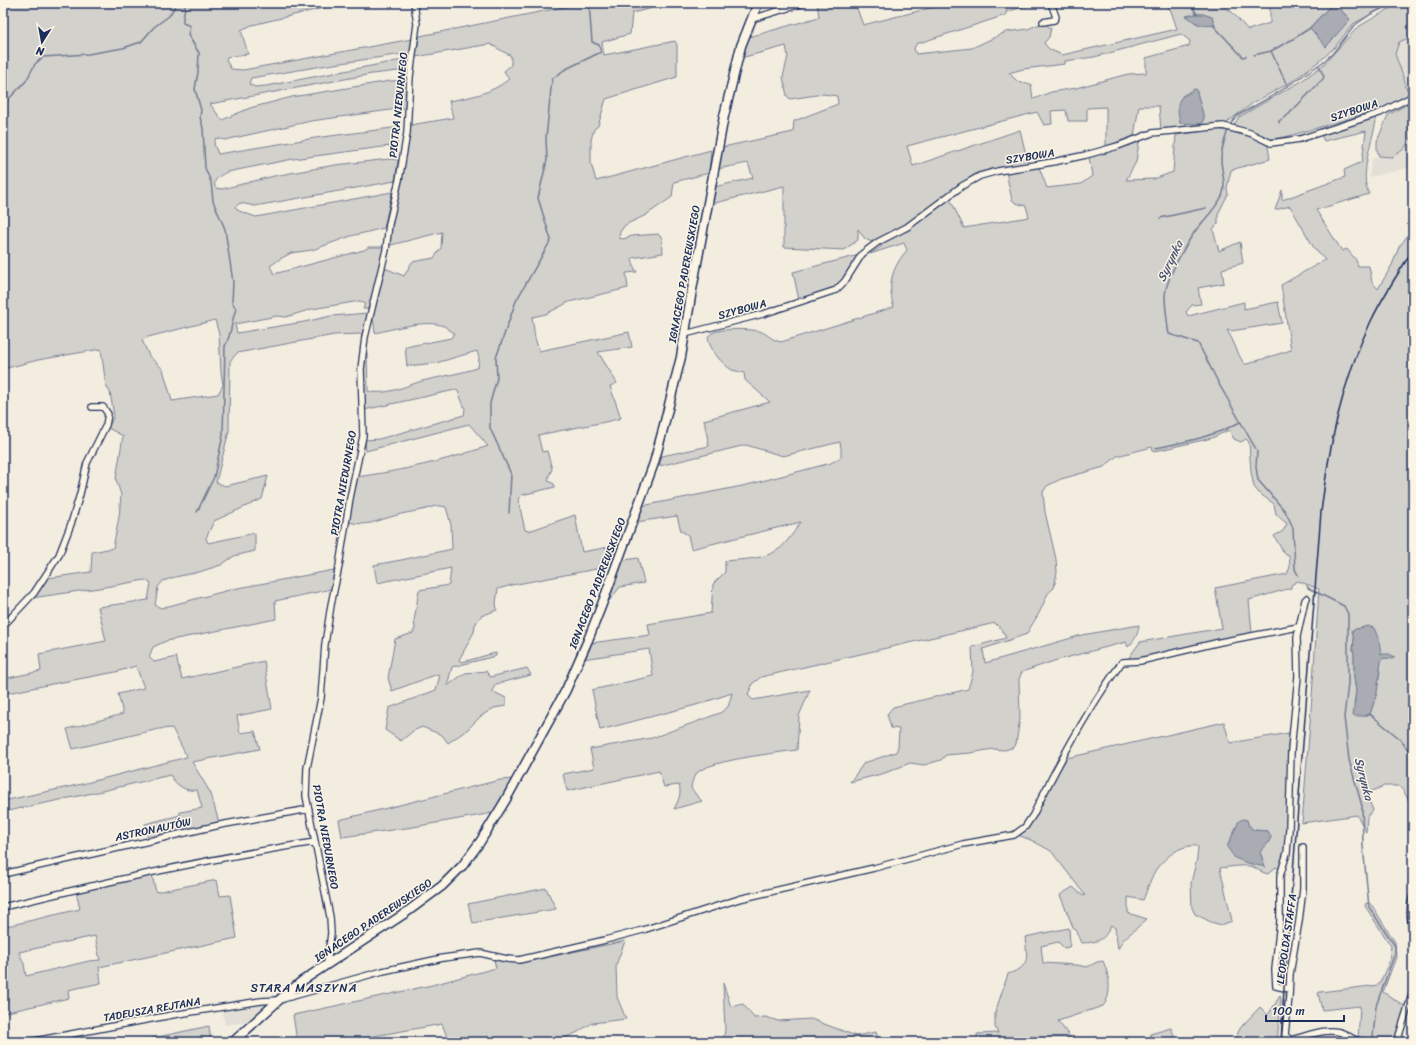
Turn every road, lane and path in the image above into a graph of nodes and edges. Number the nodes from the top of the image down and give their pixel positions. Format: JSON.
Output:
{"nodes":[{"id":1,"x":414,"y":3,"type":"edge"},
{"id":2,"x":758,"y":3,"type":"edge"},
{"id":3,"x":804,"y":3,"type":"edge"},
{"id":4,"x":1051,"y":3,"type":"edge"},
{"id":5,"x":752,"y":19,"type":"junction"},
{"id":6,"x":1043,"y":22,"type":"dead end"},
{"id":7,"x":1413,"y":96,"type":"edge"},
{"id":8,"x":685,"y":334,"type":"junction"},
{"id":9,"x":92,"y":407,"type":"dead end"},
{"id":10,"x":1307,"y":598,"type":"dead end"},
{"id":11,"x":3,"y":626,"type":"edge"},
{"id":12,"x":1298,"y":627,"type":"junction"},
{"id":13,"x":309,"y":810,"type":"junction"},
{"id":14,"x":315,"y":842,"type":"junction"},
{"id":15,"x":1303,"y":847,"type":"dead end"},
{"id":16,"x":3,"y":874,"type":"edge"},
{"id":17,"x":1413,"y":896,"type":"edge"},
{"id":18,"x":3,"y":907,"type":"edge"},
{"id":19,"x":1413,"y":935,"type":"edge"},
{"id":20,"x":327,"y":965,"type":"junction"},
{"id":21,"x":1289,"y":989,"type":"junction"},
{"id":22,"x":1413,"y":991,"type":"edge"},
{"id":23,"x":279,"y":1000,"type":"junction"},
{"id":24,"x":29,"y":1042,"type":"edge"},
{"id":25,"x":233,"y":1042,"type":"edge"},
{"id":26,"x":1397,"y":1042,"type":"edge"}],
"edges":[{"from":1,"to":13,"type":"street","name":"PIOTRA NIEDURNEGO"},
{"from":2,"to":5,"type":"street","name":"IGNACEGO PADEREWSKIEGO"},
{"from":3,"to":5,"type":"street"},
{"from":4,"to":6,"type":"street"},
{"from":5,"to":8,"type":"street","name":"IGNACEGO PADEREWSKIEGO"},
{"from":7,"to":8,"type":"street","name":"SZYBOWA"},
{"from":8,"to":20,"type":"street","name":"IGNACEGO PADEREWSKIEGO"},
{"from":9,"to":11,"type":"street"},
{"from":10,"to":12,"type":"street"},
{"from":12,"to":21,"type":"street"},
{"from":12,"to":23,"type":"street","name":"TADEUSZA REJTANA"},
{"from":13,"to":14,"type":"street","name":"PIOTRA NIEDURNEGO"},
{"from":13,"to":16,"type":"street","name":"ASTRONAUTÓW"},
{"from":14,"to":18,"type":"street"},
{"from":14,"to":20,"type":"street","name":"PIOTRA NIEDURNEGO"},
{"from":15,"to":21,"type":"street","name":"LEOPOLDA STAFFA"},
{"from":17,"to":19,"type":"street"},
{"from":20,"to":23,"type":"street","name":"IGNACEGO PADEREWSKIEGO"},
{"from":21,"to":26,"type":"street","name":"LEOPOLDA STAFFA"},
{"from":22,"to":26,"type":"street","name":"LEOPOLDA STAFFA"},
{"from":23,"to":24,"type":"street","name":"TADEUSZA REJTANA"},
{"from":23,"to":25,"type":"street","name":"IGNACEGO PADEREWSKIEGO"}]}
